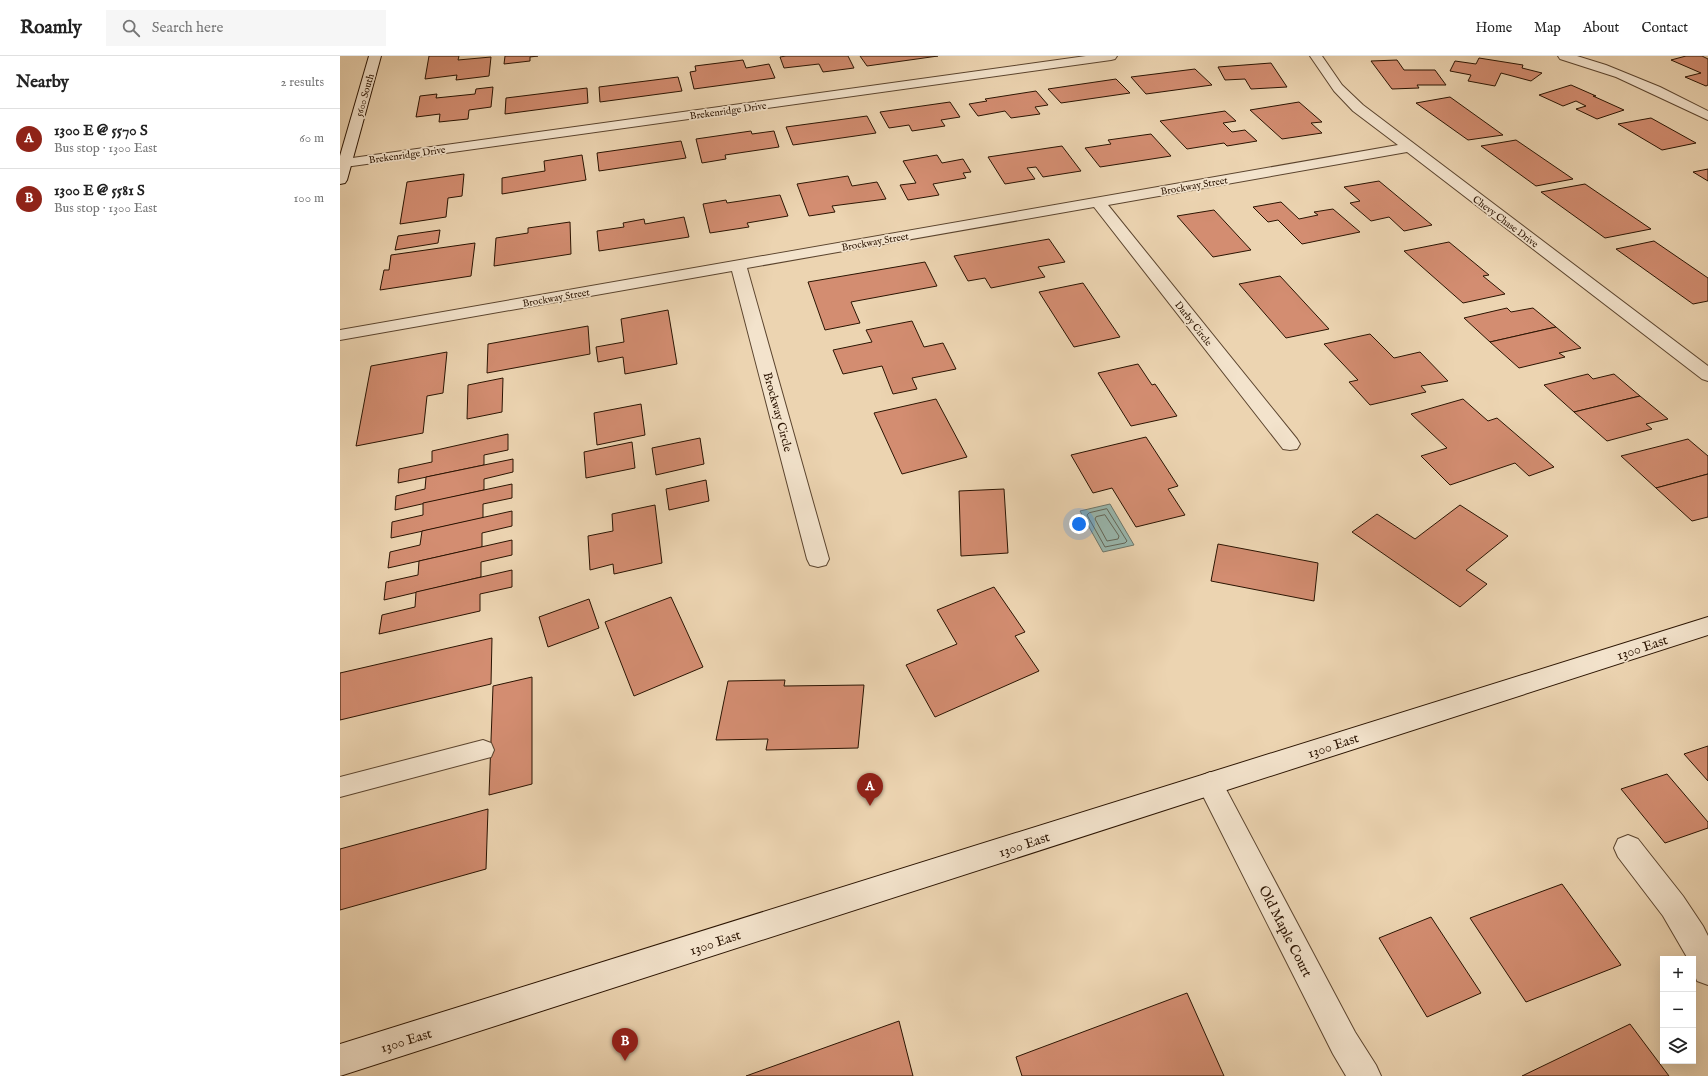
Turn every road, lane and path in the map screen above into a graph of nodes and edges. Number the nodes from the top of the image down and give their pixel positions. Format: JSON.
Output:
{"nodes":[{"id":1,"x":375,"y":56,"type":"edge"},
{"id":2,"x":1110,"y":56,"type":"edge"},
{"id":3,"x":1316,"y":56,"type":"edge"},
{"id":4,"x":1564,"y":56,"type":"edge"},
{"id":5,"x":1708,"y":116,"type":"edge"},
{"id":6,"x":1410,"y":148,"type":"junction"},
{"id":7,"x":345,"y":163,"type":"junction"},
{"id":8,"x":340,"y":180,"type":"edge"},
{"id":9,"x":1098,"y":202,"type":"junction"},
{"id":10,"x":738,"y":265,"type":"junction"},
{"id":11,"x":340,"y":335,"type":"edge"},
{"id":12,"x":1708,"y":353,"type":"edge"},
{"id":13,"x":1686,"y":358,"type":"junction"},
{"id":14,"x":1708,"y":375,"type":"edge"},
{"id":15,"x":1290,"y":444,"type":"dead end"},
{"id":16,"x":818,"y":558,"type":"dead end"},
{"id":17,"x":1708,"y":626,"type":"edge"},
{"id":18,"x":483,"y":750,"type":"dead end"},
{"id":19,"x":1210,"y":784,"type":"junction"},
{"id":20,"x":340,"y":787,"type":"edge"},
{"id":21,"x":1628,"y":848,"type":"dead end"},
{"id":22,"x":1708,"y":970,"type":"edge"},
{"id":23,"x":340,"y":1060,"type":"edge"},
{"id":24,"x":1365,"y":1076,"type":"edge"}],
"edges":[{"from":1,"to":7,"type":"street","name":"5600 South"},
{"from":2,"to":7,"type":"street","name":"Brekenridge Drive"},
{"from":3,"to":6,"type":"street","name":"Chevy Chase Drive"},
{"from":4,"to":5,"type":"street"},
{"from":6,"to":9,"type":"street","name":"Brockway Street"},
{"from":6,"to":13,"type":"street","name":"Chevy Chase Drive"},
{"from":7,"to":8,"type":"street","name":"5600 South"},
{"from":9,"to":10,"type":"street","name":"Brockway Street"},
{"from":9,"to":15,"type":"street","name":"Darby Circle"},
{"from":10,"to":11,"type":"street","name":"Brockway Street"},
{"from":10,"to":16,"type":"street","name":"Brockway Circle"},
{"from":12,"to":13,"type":"street"},
{"from":13,"to":14,"type":"street","name":"Chevy Chase Drive"},
{"from":17,"to":19,"type":"street","name":"1300 East"},
{"from":18,"to":20,"type":"lane"},
{"from":19,"to":23,"type":"street","name":"1300 East"},
{"from":19,"to":24,"type":"street","name":"Old Maple Court"},
{"from":21,"to":22,"type":"street"}]}
